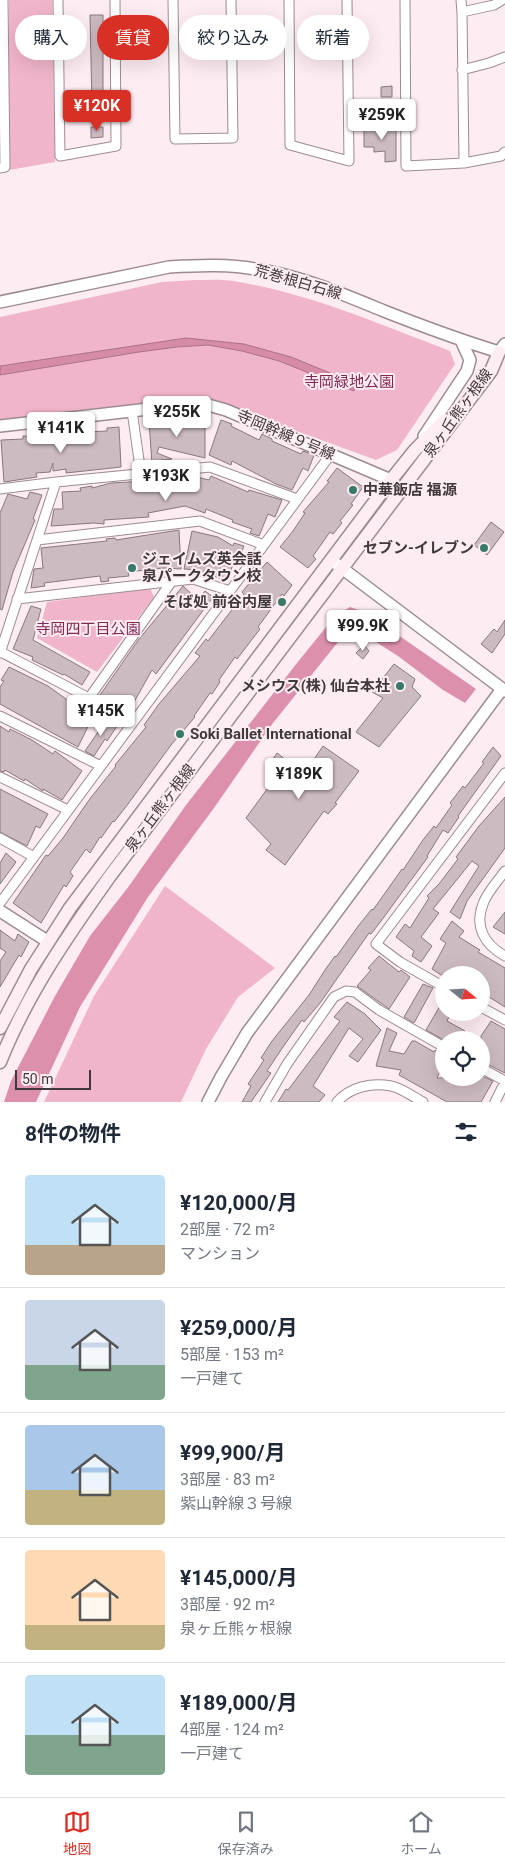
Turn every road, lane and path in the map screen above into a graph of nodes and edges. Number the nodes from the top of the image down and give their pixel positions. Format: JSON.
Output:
{"nodes":[{"id":1,"x":3,"y":0,"type":"edge"},
{"id":2,"x":58,"y":0,"type":"edge"},
{"id":3,"x":115,"y":0,"type":"edge"},
{"id":4,"x":174,"y":0,"type":"edge"},
{"id":5,"x":231,"y":0,"type":"edge"},
{"id":6,"x":289,"y":0,"type":"edge"},
{"id":7,"x":347,"y":0,"type":"edge"},
{"id":8,"x":405,"y":0,"type":"edge"},
{"id":9,"x":461,"y":0,"type":"edge"},
{"id":10,"x":502,"y":0,"type":"edge"},
{"id":11,"x":462,"y":12,"type":"junction"},
{"id":12,"x":505,"y":57,"type":"edge"},
{"id":13,"x":462,"y":70,"type":"junction"},
{"id":14,"x":505,"y":152,"type":"edge"},
{"id":15,"x":464,"y":163,"type":"junction"},
{"id":16,"x":0,"y":168,"type":"edge"},
{"id":17,"x":0,"y":302,"type":"edge"},
{"id":18,"x":461,"y":340,"type":"junction"},
{"id":19,"x":503,"y":350,"type":"edge"},
{"id":20,"x":132,"y":411,"type":"junction"},
{"id":21,"x":0,"y":426,"type":"edge"},
{"id":22,"x":415,"y":450,"type":"junction"},
{"id":23,"x":330,"y":454,"type":"junction"},
{"id":24,"x":141,"y":474,"type":"junction"},
{"id":25,"x":391,"y":480,"type":"junction"},
{"id":26,"x":56,"y":482,"type":"junction"},
{"id":27,"x":0,"y":489,"type":"edge"},
{"id":28,"x":297,"y":499,"type":"junction"},
{"id":29,"x":37,"y":540,"type":"junction"},
{"id":30,"x":264,"y":545,"type":"junction"},
{"id":31,"x":331,"y":560,"type":"junction"},
{"id":32,"x":342,"y":568,"type":"junction"},
{"id":33,"x":172,"y":581,"type":"junction"},
{"id":34,"x":230,"y":591,"type":"junction"},
{"id":35,"x":17,"y":598,"type":"junction"},
{"id":36,"x":0,"y":653,"type":"edge"},
{"id":37,"x":504,"y":690,"type":"edge"},
{"id":38,"x":89,"y":698,"type":"junction"},
{"id":39,"x":0,"y":716,"type":"edge"},
{"id":40,"x":132,"y":723,"type":"junction"},
{"id":41,"x":100,"y":766,"type":"junction"},
{"id":42,"x":505,"y":773,"type":"edge"},
{"id":43,"x":0,"y":777,"type":"edge"},
{"id":44,"x":68,"y":810,"type":"junction"},
{"id":45,"x":0,"y":838,"type":"edge"},
{"id":46,"x":34,"y":857,"type":"junction"},
{"id":47,"x":505,"y":871,"type":"edge"},
{"id":48,"x":0,"y":904,"type":"edge"},
{"id":49,"x":0,"y":911,"type":"edge"},
{"id":50,"x":47,"y":941,"type":"junction"},
{"id":51,"x":505,"y":956,"type":"edge"},
{"id":52,"x":435,"y":982,"type":"edge"},
{"id":53,"x":490,"y":1012,"type":"edge"},
{"id":54,"x":505,"y":1020,"type":"edge"},
{"id":55,"x":0,"y":1028,"type":"edge"},
{"id":56,"x":435,"y":1042,"type":"edge"},
{"id":57,"x":0,"y":1062,"type":"edge"},
{"id":58,"x":490,"y":1073,"type":"edge"},
{"id":59,"x":505,"y":1082,"type":"edge"},
{"id":60,"x":405,"y":1098,"type":"edge"},
{"id":61,"x":208,"y":1102,"type":"edge"},
{"id":62,"x":265,"y":1102,"type":"edge"},
{"id":63,"x":337,"y":1102,"type":"edge"},
{"id":64,"x":423,"y":1102,"type":"edge"},
{"id":65,"x":495,"y":1102,"type":"edge"}],
"edges":[{"from":1,"to":16,"type":"street"},
{"from":2,"to":3,"type":"street"},
{"from":4,"to":5,"type":"street"},
{"from":6,"to":7,"type":"street"},
{"from":8,"to":15,"type":"street"},
{"from":9,"to":11,"type":"street"},
{"from":10,"to":11,"type":"street"},
{"from":11,"to":13,"type":"street"},
{"from":12,"to":13,"type":"street"},
{"from":13,"to":15,"type":"street"},
{"from":14,"to":15,"type":"street"},
{"from":17,"to":18,"type":"street","name":"荒巻根白石線"},
{"from":18,"to":19,"type":"street","name":"荒巻根白石線"},
{"from":18,"to":22,"type":"street"},
{"from":19,"to":22,"type":"main road","name":"泉ヶ丘熊ヶ根線"},
{"from":19,"to":32,"type":"main road","name":"泉ヶ丘熊ヶ根線"},
{"from":20,"to":21,"type":"street","name":"寺岡幹線９号線"},
{"from":20,"to":23,"type":"street","name":"寺岡幹線９号線"},
{"from":20,"to":24,"type":"street"},
{"from":22,"to":25,"type":"main road","name":"泉ヶ丘熊ヶ根線"},
{"from":23,"to":25,"type":"street","name":"寺岡幹線９号線"},
{"from":23,"to":28,"type":"street"},
{"from":24,"to":26,"type":"street"},
{"from":24,"to":28,"type":"street"},
{"from":25,"to":31,"type":"main road","name":"泉ヶ丘熊ヶ根線"},
{"from":26,"to":27,"type":"street"},
{"from":26,"to":29,"type":"street"},
{"from":28,"to":30,"type":"street"},
{"from":29,"to":30,"type":"street"},
{"from":29,"to":35,"type":"street"},
{"from":30,"to":34,"type":"street"},
{"from":31,"to":32,"type":"street"},
{"from":31,"to":50,"type":"main road","name":"泉ヶ丘熊ヶ根線"},
{"from":32,"to":37,"type":"street"},
{"from":32,"to":57,"type":"main road","name":"泉ヶ丘熊ヶ根線"},
{"from":33,"to":34,"type":"street"},
{"from":33,"to":35,"type":"street"},
{"from":33,"to":38,"type":"street"},
{"from":34,"to":40,"type":"street"},
{"from":35,"to":36,"type":"street"},
{"from":36,"to":38,"type":"street"},
{"from":37,"to":61,"type":"street"},
{"from":38,"to":40,"type":"street"},
{"from":39,"to":41,"type":"street"},
{"from":40,"to":41,"type":"street"},
{"from":41,"to":44,"type":"street"},
{"from":42,"to":52,"type":"street"},
{"from":43,"to":44,"type":"street"},
{"from":44,"to":46,"type":"street"},
{"from":45,"to":46,"type":"street"},
{"from":46,"to":48,"type":"street"},
{"from":47,"to":51,"type":"street"},
{"from":49,"to":50,"type":"street"},
{"from":50,"to":55,"type":"main road","name":"泉ヶ丘熊ヶ根線"},
{"from":53,"to":54,"type":"street"},
{"from":56,"to":62,"type":"street"},
{"from":58,"to":59,"type":"street"},
{"from":59,"to":65,"type":"street"},
{"from":60,"to":63,"type":"street"},
{"from":60,"to":64,"type":"street"}]}
